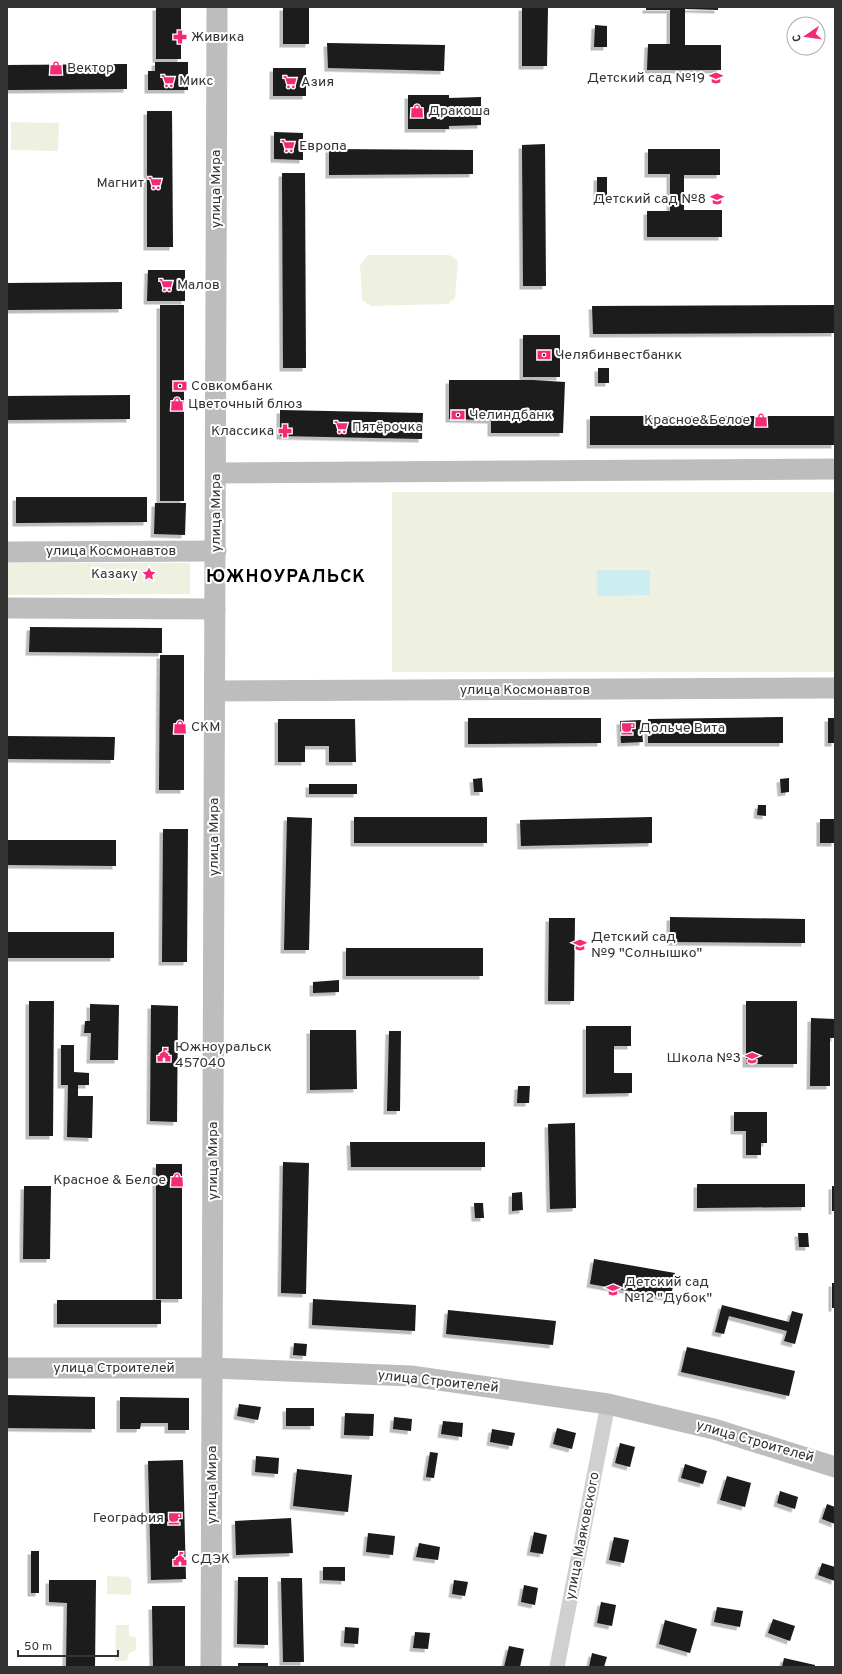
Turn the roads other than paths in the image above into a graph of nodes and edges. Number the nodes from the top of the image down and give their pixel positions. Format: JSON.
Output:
{"nodes":[{"id":1,"x":217,"y":7,"type":"edge"},
{"id":2,"x":835,"y":469,"type":"edge"},
{"id":3,"x":216,"y":473,"type":"junction"},
{"id":4,"x":216,"y":551,"type":"junction"},
{"id":5,"x":7,"y":552,"type":"edge"},
{"id":6,"x":7,"y":608,"type":"edge"},
{"id":7,"x":215,"y":609,"type":"junction"},
{"id":8,"x":835,"y":688,"type":"edge"},
{"id":9,"x":215,"y":691,"type":"junction"},
{"id":10,"x":7,"y":1368,"type":"edge"},
{"id":11,"x":212,"y":1368,"type":"junction"},
{"id":12,"x":608,"y":1404,"type":"junction"},
{"id":13,"x":835,"y":1467,"type":"edge"},
{"id":14,"x":211,"y":1667,"type":"edge"},
{"id":15,"x":557,"y":1667,"type":"edge"}],
"edges":[{"from":1,"to":3,"type":"street","name":"улица Мира"},
{"from":2,"to":3,"type":"street"},
{"from":3,"to":4,"type":"street","name":"улица Мира"},
{"from":4,"to":5,"type":"street","name":"улица Космонавтов"},
{"from":4,"to":7,"type":"street","name":"улица Мира"},
{"from":6,"to":7,"type":"street"},
{"from":7,"to":9,"type":"street","name":"улица Мира"},
{"from":8,"to":9,"type":"street","name":"улица Космонавтов"},
{"from":9,"to":11,"type":"street","name":"улица Мира"},
{"from":10,"to":11,"type":"street","name":"улица Строителей"},
{"from":11,"to":12,"type":"street","name":"улица Строителей"},
{"from":11,"to":14,"type":"street","name":"улица Мира"},
{"from":12,"to":13,"type":"street","name":"улица Строителей"},
{"from":12,"to":15,"type":"street","name":"улица Маяковского"}]}
